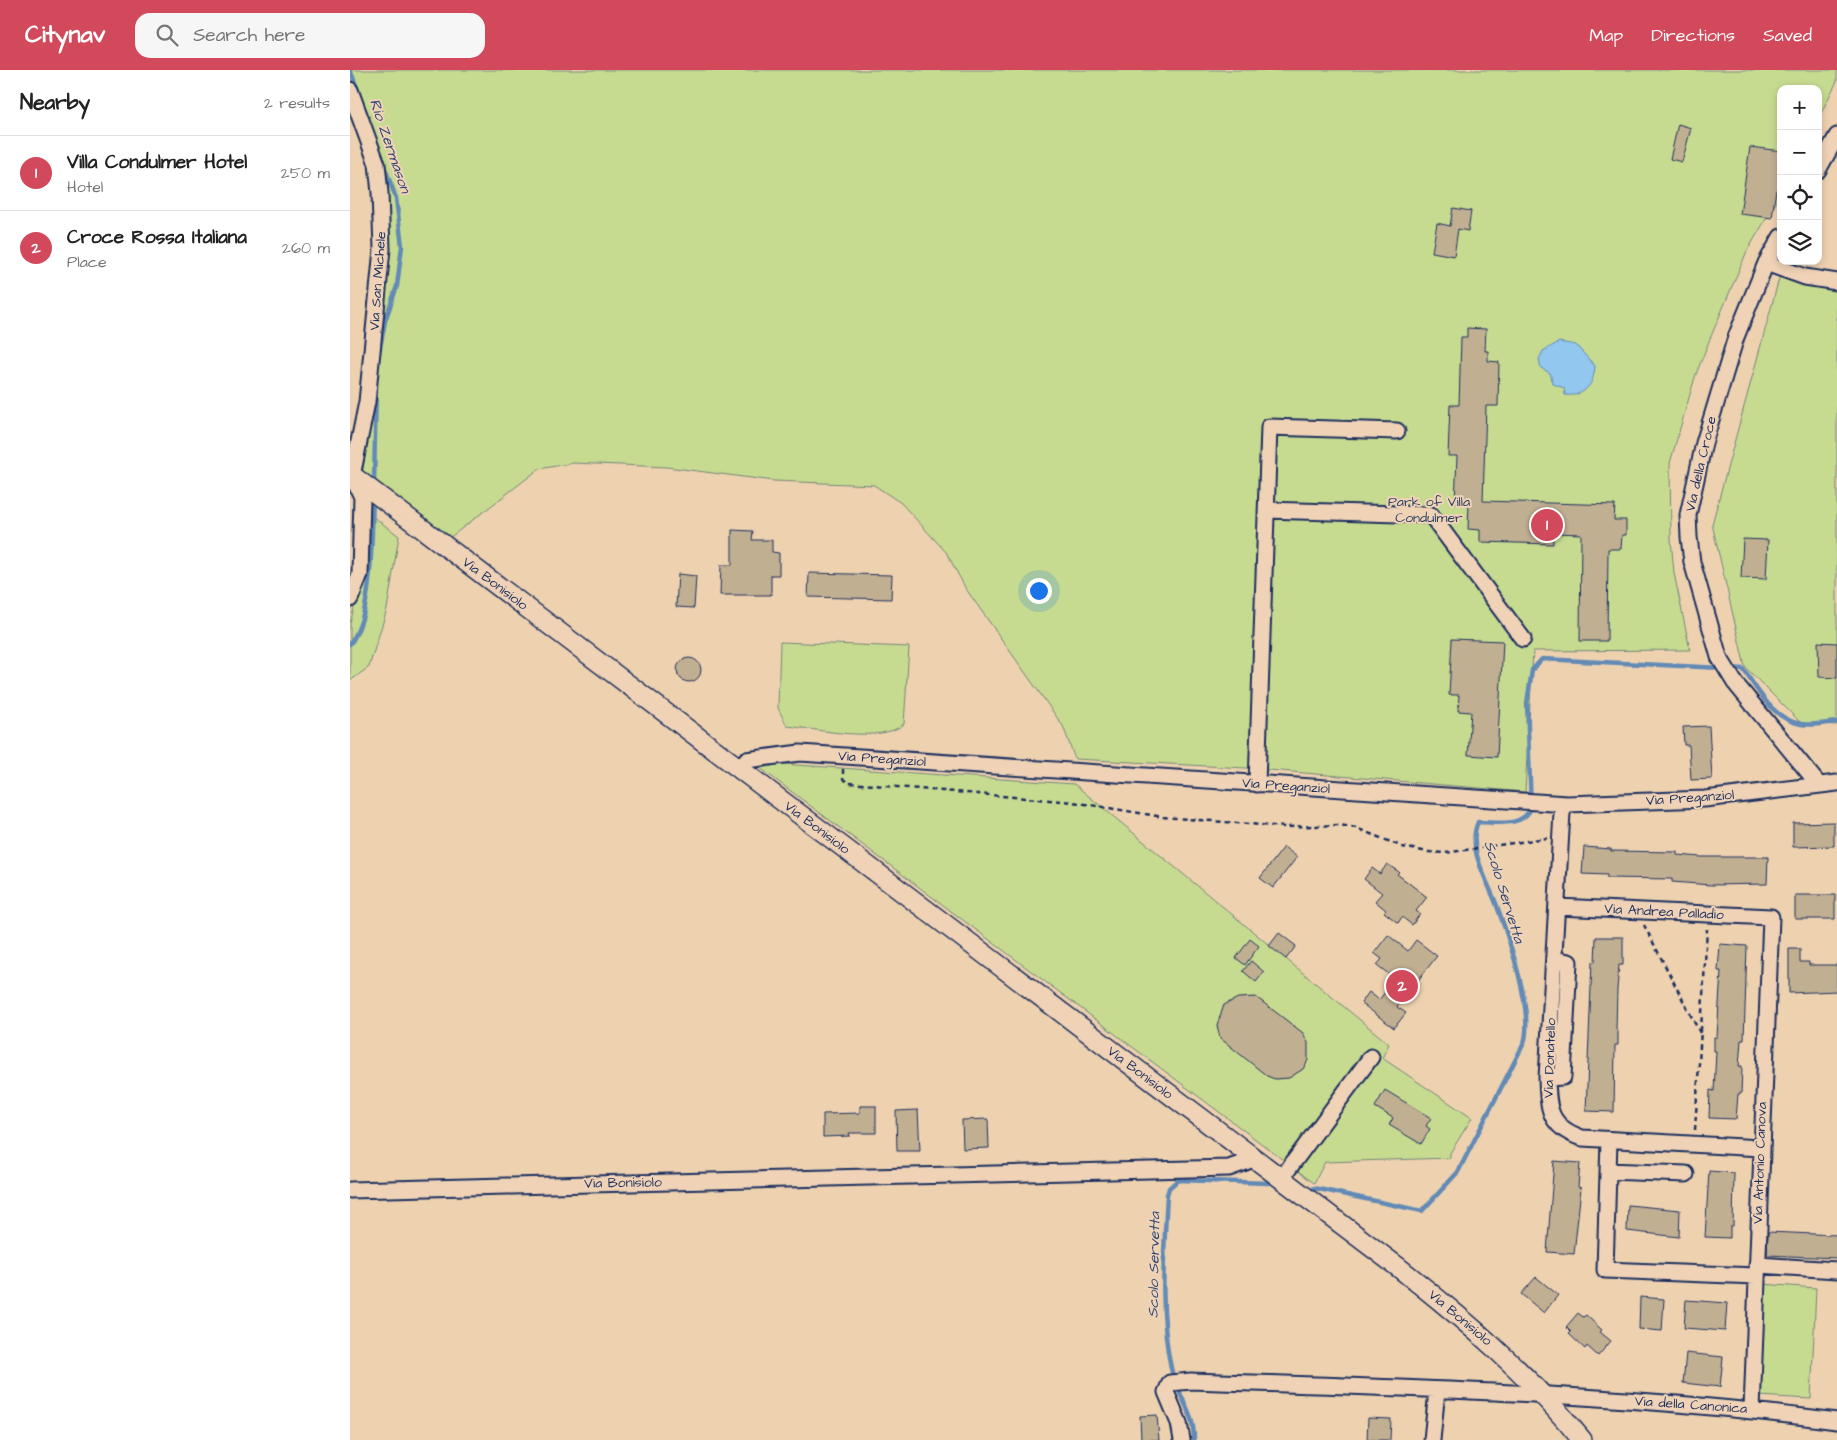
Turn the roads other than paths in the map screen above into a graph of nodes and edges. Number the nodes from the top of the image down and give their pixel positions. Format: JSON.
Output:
{"nodes":[{"id":1,"x":350,"y":90,"type":"edge"},
{"id":2,"x":1837,"y":136,"type":"edge"},
{"id":3,"x":1822,"y":163,"type":"edge"},
{"id":4,"x":1777,"y":244,"type":"edge"},
{"id":5,"x":1766,"y":263,"type":"junction"},
{"id":6,"x":1837,"y":282,"type":"edge"},
{"id":7,"x":1397,"y":431,"type":"dead end"},
{"id":8,"x":351,"y":475,"type":"edge"},
{"id":9,"x":356,"y":497,"type":"edge"},
{"id":10,"x":1266,"y":510,"type":"junction"},
{"id":11,"x":350,"y":599,"type":"edge"},
{"id":12,"x":1523,"y":639,"type":"dead end"},
{"id":13,"x":739,"y":770,"type":"junction"},
{"id":14,"x":1837,"y":783,"type":"edge"},
{"id":15,"x":1257,"y":784,"type":"junction"},
{"id":16,"x":1819,"y":785,"type":"junction"},
{"id":17,"x":1562,"y":806,"type":"junction"},
{"id":18,"x":1558,"y":907,"type":"junction"},
{"id":19,"x":1771,"y":917,"type":"joint"},
{"id":20,"x":1370,"y":1057,"type":"dead end"},
{"id":21,"x":1609,"y":1140,"type":"junction"},
{"id":22,"x":1761,"y":1148,"type":"junction"},
{"id":23,"x":1251,"y":1156,"type":"junction"},
{"id":24,"x":1608,"y":1171,"type":"junction"},
{"id":25,"x":1686,"y":1174,"type":"dead end"},
{"id":26,"x":1281,"y":1179,"type":"junction"},
{"id":27,"x":350,"y":1190,"type":"edge"},
{"id":28,"x":1837,"y":1270,"type":"edge"},
{"id":29,"x":1757,"y":1271,"type":"junction"},
{"id":30,"x":1437,"y":1390,"type":"junction"},
{"id":31,"x":1544,"y":1395,"type":"junction"},
{"id":32,"x":1752,"y":1410,"type":"junction"},
{"id":33,"x":1837,"y":1421,"type":"edge"},
{"id":34,"x":1182,"y":1440,"type":"edge"},
{"id":35,"x":1432,"y":1440,"type":"edge"},
{"id":36,"x":1582,"y":1440,"type":"edge"}],
"edges":[{"from":1,"to":8,"type":"street","name":"Via San Michele"},
{"from":2,"to":3,"type":"street"},
{"from":4,"to":5,"type":"street","name":"Via della Croce"},
{"from":5,"to":6,"type":"street"},
{"from":5,"to":16,"type":"street","name":"Via della Croce"},
{"from":7,"to":10,"type":"street"},
{"from":8,"to":9,"type":"street"},
{"from":8,"to":13,"type":"main road","name":"Via Bonisiolo"},
{"from":9,"to":11,"type":"street"},
{"from":10,"to":12,"type":"street"},
{"from":10,"to":15,"type":"street"},
{"from":13,"to":15,"type":"street","name":"Via Preganziol"},
{"from":13,"to":23,"type":"main road","name":"Via Bonisiolo"},
{"from":14,"to":16,"type":"street","name":"Via Preganziol"},
{"from":15,"to":17,"type":"street","name":"Via Preganziol"},
{"from":16,"to":17,"type":"street","name":"Via Preganziol"},
{"from":17,"to":18,"type":"street","name":"Via Donatello"},
{"from":18,"to":19,"type":"street","name":"Via Andrea Palladio"},
{"from":18,"to":21,"type":"street","name":"Via Donatello"},
{"from":19,"to":22,"type":"street","name":"Via Antonio Canova"},
{"from":20,"to":26,"type":"street"},
{"from":21,"to":22,"type":"street","name":"Via Donatello"},
{"from":21,"to":24,"type":"street"},
{"from":22,"to":29,"type":"street","name":"Via Antonio Canova"},
{"from":23,"to":26,"type":"main road","name":"Via Bonisiolo"},
{"from":23,"to":27,"type":"street","name":"Via Bonisiolo"},
{"from":24,"to":25,"type":"street"},
{"from":24,"to":29,"type":"street"},
{"from":26,"to":31,"type":"main road","name":"Via Bonisiolo"},
{"from":28,"to":29,"type":"street"},
{"from":29,"to":32,"type":"street","name":"Via Antonio Canova"},
{"from":30,"to":31,"type":"street"},
{"from":30,"to":34,"type":"street"},
{"from":30,"to":35,"type":"street"},
{"from":31,"to":32,"type":"street","name":"Via della Canonica"},
{"from":31,"to":36,"type":"main road","name":"Via Bonisiolo"},
{"from":32,"to":33,"type":"street","name":"Via della Canonica"}]}
